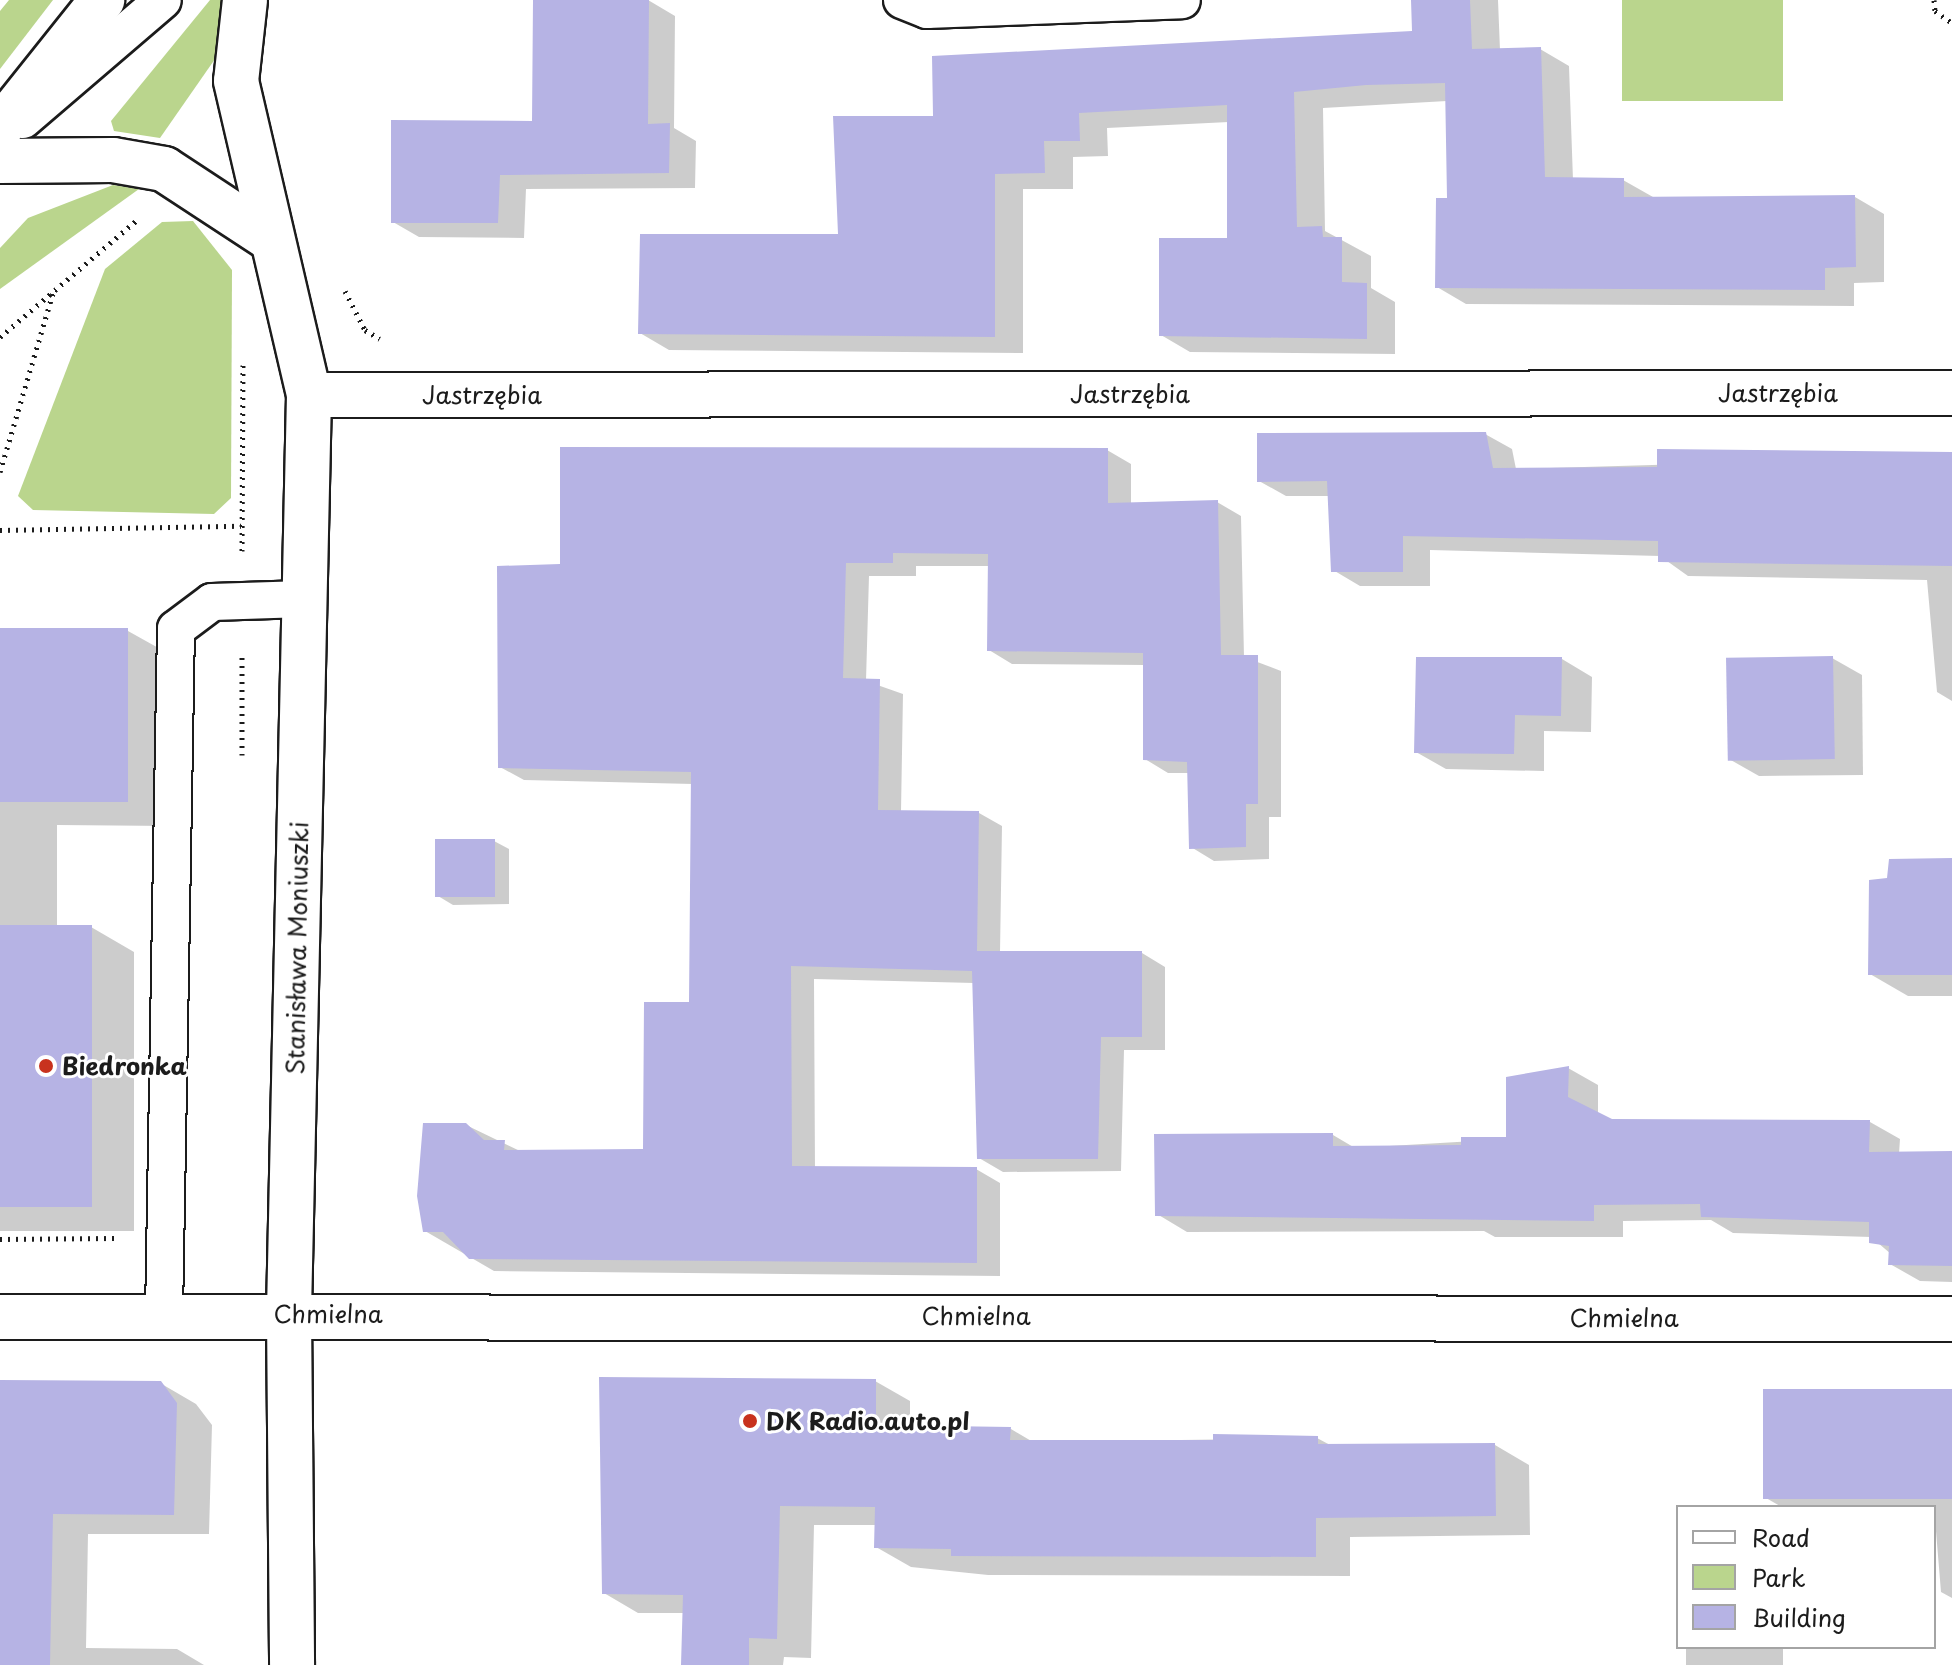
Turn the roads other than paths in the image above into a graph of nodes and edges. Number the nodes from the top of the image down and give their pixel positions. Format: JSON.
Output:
{"nodes":[{"id":1,"x":102,"y":0,"type":"edge"},
{"id":2,"x":163,"y":0,"type":"edge"},
{"id":3,"x":245,"y":0,"type":"edge"},
{"id":4,"x":902,"y":0,"type":"edge"},
{"id":5,"x":1182,"y":0,"type":"edge"},
{"id":6,"x":0,"y":128,"type":"edge"},
{"id":7,"x":0,"y":139,"type":"edge"},
{"id":8,"x":0,"y":161,"type":"edge"},
{"id":9,"x":266,"y":236,"type":"junction"},
{"id":10,"x":1952,"y":393,"type":"edge"},
{"id":11,"x":309,"y":395,"type":"junction"},
{"id":12,"x":304,"y":599,"type":"junction"},
{"id":13,"x":289,"y":1313,"type":"junction"},
{"id":14,"x":164,"y":1315,"type":"junction"},
{"id":15,"x":0,"y":1317,"type":"edge"},
{"id":16,"x":1952,"y":1319,"type":"edge"},
{"id":17,"x":292,"y":1665,"type":"edge"}],
"edges":[{"from":1,"to":6,"type":"street"},
{"from":2,"to":7,"type":"lane"},
{"from":3,"to":9,"type":"street","name":"Stanisława Moniuszki"},
{"from":4,"to":5,"type":"lane"},
{"from":8,"to":9,"type":"street"},
{"from":9,"to":11,"type":"street","name":"Stanisława Moniuszki"},
{"from":10,"to":11,"type":"street","name":"Jastrzębia"},
{"from":11,"to":12,"type":"street","name":"Stanisława Moniuszki"},
{"from":12,"to":13,"type":"street","name":"Stanisława Moniuszki"},
{"from":12,"to":14,"type":"lane"},
{"from":13,"to":14,"type":"street","name":"Chmielna"},
{"from":13,"to":16,"type":"street","name":"Chmielna"},
{"from":13,"to":17,"type":"street","name":"Stanisława Moniuszki"},
{"from":14,"to":15,"type":"street","name":"Chmielna"}]}
